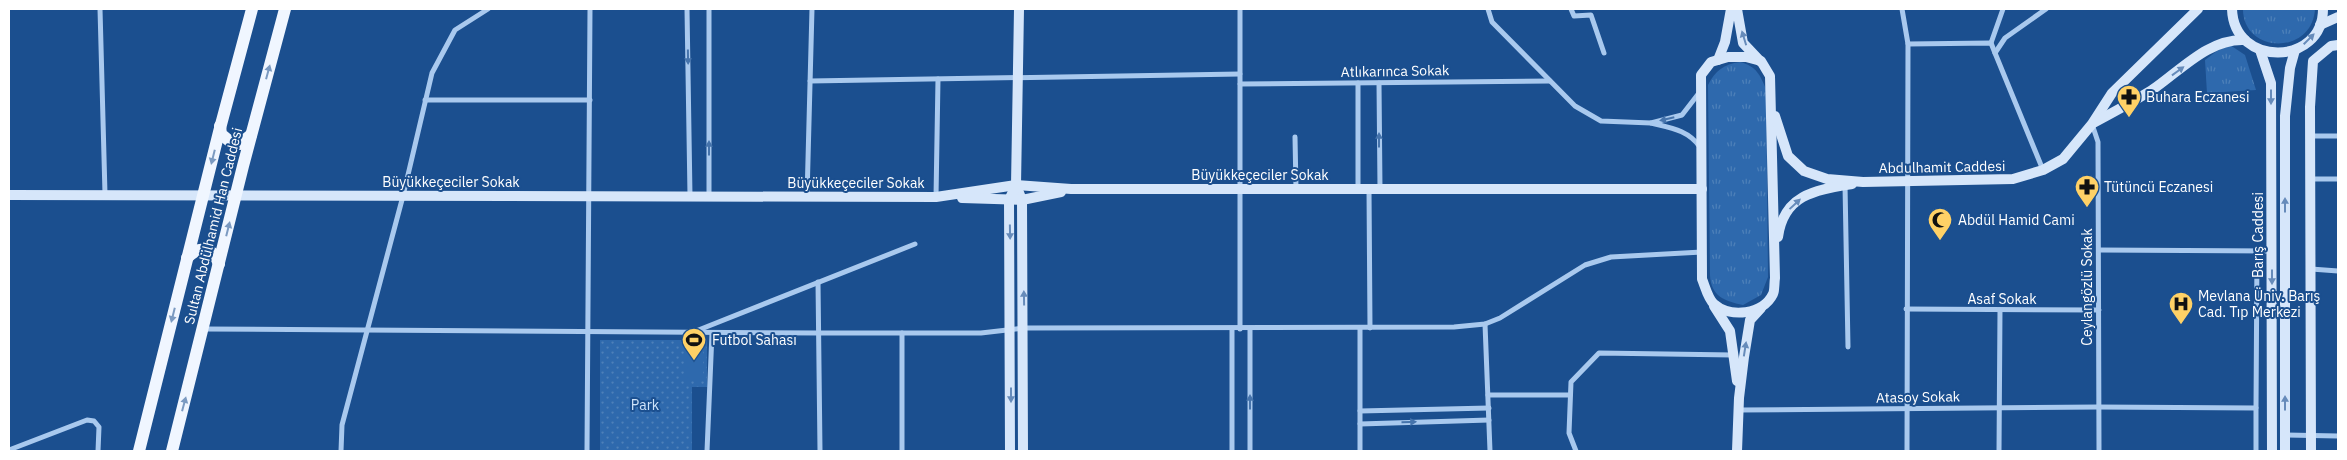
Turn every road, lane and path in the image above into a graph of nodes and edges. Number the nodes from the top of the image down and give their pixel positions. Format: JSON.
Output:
{"nodes":[{"id":1,"x":100,"y":9,"type":"edge"},
{"id":2,"x":252,"y":9,"type":"edge"},
{"id":3,"x":285,"y":9,"type":"edge"},
{"id":4,"x":488,"y":9,"type":"edge"},
{"id":5,"x":590,"y":9,"type":"edge"},
{"id":6,"x":688,"y":9,"type":"edge"},
{"id":7,"x":709,"y":9,"type":"edge"},
{"id":8,"x":812,"y":9,"type":"edge"},
{"id":9,"x":1019,"y":9,"type":"edge"},
{"id":10,"x":1240,"y":9,"type":"edge"},
{"id":11,"x":1488,"y":9,"type":"edge"},
{"id":12,"x":1571,"y":9,"type":"edge"},
{"id":13,"x":1731,"y":9,"type":"edge"},
{"id":14,"x":1737,"y":9,"type":"edge"},
{"id":15,"x":1902,"y":9,"type":"edge"},
{"id":16,"x":2003,"y":9,"type":"edge"},
{"id":17,"x":2046,"y":9,"type":"edge"},
{"id":18,"x":2198,"y":9,"type":"edge"},
{"id":19,"x":2232,"y":9,"type":"edge"},
{"id":20,"x":2323,"y":9,"type":"edge"},
{"id":21,"x":2338,"y":17,"type":"edge"},
{"id":22,"x":2320,"y":25,"type":"junction"},
{"id":23,"x":2245,"y":40,"type":"junction"},
{"id":24,"x":1991,"y":43,"type":"junction"},
{"id":25,"x":1908,"y":44,"type":"junction"},
{"id":26,"x":2338,"y":45,"type":"edge"},
{"id":27,"x":2260,"y":50,"type":"junction"},
{"id":28,"x":2295,"y":50,"type":"junction"},
{"id":29,"x":1604,"y":53,"type":"dead end"},
{"id":30,"x":1995,"y":53,"type":"junction"},
{"id":31,"x":1718,"y":60,"type":"junction"},
{"id":32,"x":1761,"y":61,"type":"junction"},
{"id":33,"x":1240,"y":74,"type":"junction"},
{"id":34,"x":1018,"y":78,"type":"junction"},
{"id":35,"x":938,"y":79,"type":"junction"},
{"id":36,"x":810,"y":81,"type":"junction"},
{"id":37,"x":1550,"y":81,"type":"junction"},
{"id":38,"x":1358,"y":83,"type":"junction"},
{"id":39,"x":1379,"y":83,"type":"junction"},
{"id":40,"x":1240,"y":84,"type":"junction"},
{"id":41,"x":1701,"y":88,"type":"junction"},
{"id":42,"x":425,"y":100,"type":"junction"},
{"id":43,"x":590,"y":100,"type":"junction"},
{"id":44,"x":1771,"y":106,"type":"junction"},
{"id":45,"x":1651,"y":123,"type":"junction"},
{"id":46,"x":2092,"y":124,"type":"junction"},
{"id":47,"x":220,"y":126,"type":"junction"},
{"id":48,"x":251,"y":135,"type":"junction"},
{"id":49,"x":2310,"y":136,"type":"junction"},
{"id":50,"x":2338,"y":136,"type":"edge"},
{"id":51,"x":1296,"y":137,"type":"dead end"},
{"id":52,"x":1702,"y":148,"type":"junction"},
{"id":53,"x":2043,"y":170,"type":"junction"},
{"id":54,"x":2310,"y":179,"type":"junction"},
{"id":55,"x":2338,"y":179,"type":"edge"},
{"id":56,"x":1907,"y":181,"type":"junction"},
{"id":57,"x":1863,"y":182,"type":"junction"},
{"id":58,"x":1016,"y":185,"type":"junction"},
{"id":59,"x":1845,"y":185,"type":"junction"},
{"id":60,"x":1072,"y":189,"type":"junction"},
{"id":61,"x":1241,"y":189,"type":"junction"},
{"id":62,"x":1296,"y":189,"type":"junction"},
{"id":63,"x":1358,"y":189,"type":"junction"},
{"id":64,"x":1374,"y":189,"type":"junction"},
{"id":65,"x":1702,"y":189,"type":"junction"},
{"id":66,"x":105,"y":194,"type":"junction"},
{"id":67,"x":203,"y":194,"type":"junction"},
{"id":68,"x":9,"y":195,"type":"edge"},
{"id":69,"x":236,"y":195,"type":"junction"},
{"id":70,"x":403,"y":196,"type":"junction"},
{"id":71,"x":588,"y":196,"type":"junction"},
{"id":72,"x":690,"y":196,"type":"junction"},
{"id":73,"x":709,"y":197,"type":"junction"},
{"id":74,"x":807,"y":197,"type":"junction"},
{"id":75,"x":936,"y":197,"type":"junction"},
{"id":76,"x":1009,"y":200,"type":"junction"},
{"id":77,"x":1022,"y":200,"type":"junction"},
{"id":78,"x":914,"y":244,"type":"dead end"},
{"id":79,"x":2099,"y":250,"type":"junction"},
{"id":80,"x":2256,"y":251,"type":"junction"},
{"id":81,"x":2272,"y":251,"type":"junction"},
{"id":82,"x":1702,"y":252,"type":"junction"},
{"id":83,"x":187,"y":258,"type":"junction"},
{"id":84,"x":219,"y":264,"type":"junction"},
{"id":85,"x":1775,"y":265,"type":"junction"},
{"id":86,"x":2311,"y":269,"type":"junction"},
{"id":87,"x":2338,"y":271,"type":"edge"},
{"id":88,"x":818,"y":282,"type":"junction"},
{"id":89,"x":1712,"y":303,"type":"junction"},
{"id":90,"x":1765,"y":303,"type":"junction"},
{"id":91,"x":1906,"y":309,"type":"junction"},
{"id":92,"x":2000,"y":310,"type":"junction"},
{"id":93,"x":2099,"y":310,"type":"junction"},
{"id":94,"x":1486,"y":324,"type":"junction"},
{"id":95,"x":1024,"y":328,"type":"junction"},
{"id":96,"x":1360,"y":328,"type":"junction"},
{"id":97,"x":1370,"y":328,"type":"junction"},
{"id":98,"x":204,"y":329,"type":"junction"},
{"id":99,"x":1232,"y":329,"type":"junction"},
{"id":100,"x":1240,"y":329,"type":"junction"},
{"id":101,"x":1250,"y":329,"type":"junction"},
{"id":102,"x":1011,"y":330,"type":"junction"},
{"id":103,"x":366,"y":331,"type":"junction"},
{"id":104,"x":587,"y":332,"type":"junction"},
{"id":105,"x":693,"y":332,"type":"junction"},
{"id":106,"x":712,"y":333,"type":"junction"},
{"id":107,"x":819,"y":333,"type":"junction"},
{"id":108,"x":902,"y":333,"type":"junction"},
{"id":109,"x":1848,"y":347,"type":"dead end"},
{"id":110,"x":1733,"y":354,"type":"junction"},
{"id":111,"x":1488,"y":395,"type":"junction"},
{"id":112,"x":1570,"y":395,"type":"junction"},
{"id":113,"x":1739,"y":398,"type":"junction"},
{"id":114,"x":2098,"y":407,"type":"junction"},
{"id":115,"x":1489,"y":408,"type":"junction"},
{"id":116,"x":1906,"y":408,"type":"junction"},
{"id":117,"x":2000,"y":408,"type":"junction"},
{"id":118,"x":2256,"y":408,"type":"junction"},
{"id":119,"x":1739,"y":410,"type":"junction"},
{"id":120,"x":1360,"y":411,"type":"junction"},
{"id":121,"x":1489,"y":420,"type":"junction"},
{"id":122,"x":1360,"y":424,"type":"junction"},
{"id":123,"x":2285,"y":435,"type":"junction"},
{"id":124,"x":2311,"y":435,"type":"junction"},
{"id":125,"x":2338,"y":436,"type":"edge"},
{"id":126,"x":9,"y":450,"type":"edge"},
{"id":127,"x":98,"y":451,"type":"edge"},
{"id":128,"x":140,"y":451,"type":"edge"},
{"id":129,"x":172,"y":451,"type":"edge"},
{"id":130,"x":341,"y":451,"type":"edge"},
{"id":131,"x":587,"y":451,"type":"edge"},
{"id":132,"x":707,"y":451,"type":"edge"},
{"id":133,"x":820,"y":451,"type":"edge"},
{"id":134,"x":902,"y":451,"type":"edge"},
{"id":135,"x":1010,"y":451,"type":"edge"},
{"id":136,"x":1023,"y":451,"type":"edge"},
{"id":137,"x":1232,"y":451,"type":"edge"},
{"id":138,"x":1250,"y":451,"type":"edge"},
{"id":139,"x":1360,"y":451,"type":"edge"},
{"id":140,"x":1490,"y":451,"type":"edge"},
{"id":141,"x":1576,"y":451,"type":"edge"},
{"id":142,"x":1737,"y":451,"type":"edge"},
{"id":143,"x":1907,"y":451,"type":"edge"},
{"id":144,"x":1999,"y":451,"type":"edge"},
{"id":145,"x":2099,"y":451,"type":"edge"},
{"id":146,"x":2256,"y":451,"type":"edge"},
{"id":147,"x":2272,"y":451,"type":"edge"},
{"id":148,"x":2285,"y":451,"type":"edge"},
{"id":149,"x":2311,"y":451,"type":"edge"}],
"edges":[{"from":1,"to":66,"type":"street"},
{"from":2,"to":47,"type":"main road","name":"Sultan Abdülhamid Han Caddesi"},
{"from":48,"to":3,"type":"main road","name":"Sultan Abdülhamid Han Caddesi","one_way":true},
{"from":4,"to":42,"type":"street"},
{"from":5,"to":43,"type":"street"},
{"from":6,"to":72,"type":"street","one_way":true},
{"from":73,"to":7,"type":"street","one_way":true},
{"from":8,"to":36,"type":"street"},
{"from":9,"to":34,"type":"street"},
{"from":10,"to":33,"type":"street"},
{"from":11,"to":37,"type":"street"},
{"from":12,"to":29,"type":"street"},
{"from":13,"to":31,"type":"street"},
{"from":32,"to":14,"type":"street","one_way":true},
{"from":15,"to":25,"type":"street"},
{"from":16,"to":24,"type":"street"},
{"from":17,"to":30,"type":"street"},
{"from":18,"to":46,"type":"street"},
{"from":19,"to":23,"type":"street"},
{"from":20,"to":22,"type":"street"},
{"from":21,"to":22,"type":"street"},
{"from":28,"to":22,"type":"street","one_way":true},
{"from":23,"to":27,"type":"street"},
{"from":46,"to":23,"type":"street","one_way":true},
{"from":24,"to":25,"type":"street"},
{"from":24,"to":30,"type":"street"},
{"from":25,"to":56,"type":"street"},
{"from":26,"to":49,"type":"street"},
{"from":27,"to":28,"type":"street"},
{"from":27,"to":81,"type":"street","name":"Barış Caddesi","one_way":true},
{"from":123,"to":28,"type":"street","name":"Barış Caddesi","one_way":true},
{"from":30,"to":53,"type":"street"},
{"from":31,"to":32,"type":"street"},
{"from":31,"to":41,"type":"street"},
{"from":32,"to":44,"type":"street"},
{"from":33,"to":34,"type":"street"},
{"from":33,"to":40,"type":"street"},
{"from":34,"to":35,"type":"street"},
{"from":34,"to":58,"type":"street"},
{"from":35,"to":36,"type":"street"},
{"from":35,"to":75,"type":"street"},
{"from":36,"to":74,"type":"street"},
{"from":37,"to":39,"type":"street","name":"Atlıkarınca Sokak"},
{"from":37,"to":45,"type":"street"},
{"from":38,"to":39,"type":"street","name":"Atlıkarınca Sokak"},
{"from":38,"to":40,"type":"street","name":"Atlıkarınca Sokak"},
{"from":38,"to":63,"type":"street"},
{"from":64,"to":39,"type":"street","one_way":true},
{"from":40,"to":61,"type":"street"},
{"from":41,"to":45,"type":"street","one_way":true},
{"from":41,"to":52,"type":"street"},
{"from":42,"to":43,"type":"street"},
{"from":42,"to":70,"type":"street"},
{"from":43,"to":71,"type":"street"},
{"from":44,"to":57,"type":"street"},
{"from":44,"to":85,"type":"street"},
{"from":45,"to":52,"type":"street"},
{"from":46,"to":53,"type":"street","name":"Abdulhamit Caddesi"},
{"from":46,"to":79,"type":"street","name":"Ceylangözlü Sokak"},
{"from":47,"to":48,"type":"main road"},
{"from":47,"to":67,"type":"main road","name":"Sultan Abdülhamid Han Caddesi","one_way":true},
{"from":48,"to":69,"type":"main road","name":"Sultan Abdülhamid Han Caddesi"},
{"from":49,"to":50,"type":"street"},
{"from":49,"to":54,"type":"street"},
{"from":51,"to":62,"type":"street"},
{"from":52,"to":65,"type":"street"},
{"from":53,"to":56,"type":"street","name":"Abdulhamit Caddesi"},
{"from":54,"to":55,"type":"street"},
{"from":54,"to":86,"type":"street"},
{"from":56,"to":57,"type":"street","name":"Abdulhamit Caddesi"},
{"from":56,"to":91,"type":"street"},
{"from":57,"to":59,"type":"street"},
{"from":58,"to":60,"type":"street","name":"Büyükkeçeciler Sokak"},
{"from":58,"to":75,"type":"street","name":"Büyükkeçeciler Sokak"},
{"from":58,"to":76,"type":"street"},
{"from":58,"to":77,"type":"street"},
{"from":85,"to":59,"type":"street","one_way":true},
{"from":59,"to":109,"type":"street"},
{"from":60,"to":61,"type":"street","name":"Büyükkeçeciler Sokak"},
{"from":60,"to":77,"type":"street"},
{"from":61,"to":62,"type":"street","name":"Büyükkeçeciler Sokak"},
{"from":61,"to":100,"type":"street"},
{"from":62,"to":63,"type":"street","name":"Büyükkeçeciler Sokak"},
{"from":63,"to":64,"type":"street","name":"Büyükkeçeciler Sokak"},
{"from":64,"to":65,"type":"street","name":"Büyükkeçeciler Sokak"},
{"from":64,"to":97,"type":"street"},
{"from":65,"to":82,"type":"street"},
{"from":66,"to":67,"type":"street","name":"Büyükkeçeciler Sokak"},
{"from":66,"to":68,"type":"street","name":"Büyükkeçeciler Sokak"},
{"from":67,"to":69,"type":"street","name":"Büyükkeçeciler Sokak"},
{"from":67,"to":83,"type":"main road","name":"Sultan Abdülhamid Han Caddesi"},
{"from":69,"to":70,"type":"street","name":"Büyükkeçeciler Sokak"},
{"from":84,"to":69,"type":"main road","name":"Sultan Abdülhamid Han Caddesi","one_way":true},
{"from":70,"to":71,"type":"street","name":"Büyükkeçeciler Sokak"},
{"from":70,"to":103,"type":"street"},
{"from":71,"to":72,"type":"street","name":"Büyükkeçeciler Sokak"},
{"from":71,"to":104,"type":"street"},
{"from":72,"to":73,"type":"street","name":"Büyükkeçeciler Sokak"},
{"from":73,"to":74,"type":"street","name":"Büyükkeçeciler Sokak"},
{"from":74,"to":75,"type":"street","name":"Büyükkeçeciler Sokak"},
{"from":75,"to":76,"type":"street"},
{"from":76,"to":77,"type":"street"},
{"from":76,"to":102,"type":"street","one_way":true},
{"from":95,"to":77,"type":"street","one_way":true},
{"from":78,"to":88,"type":"street"},
{"from":79,"to":80,"type":"street"},
{"from":79,"to":93,"type":"street","name":"Ceylangözlü Sokak"},
{"from":80,"to":81,"type":"street"},
{"from":80,"to":118,"type":"street"},
{"from":81,"to":147,"type":"street","name":"Barış Caddesi","one_way":true},
{"from":82,"to":89,"type":"street"},
{"from":82,"to":94,"type":"street"},
{"from":83,"to":84,"type":"main road"},
{"from":83,"to":128,"type":"main road","name":"Sultan Abdülhamid Han Caddesi","one_way":true},
{"from":84,"to":98,"type":"main road","name":"Sultan Abdülhamid Han Caddesi"},
{"from":85,"to":90,"type":"street"},
{"from":86,"to":87,"type":"street"},
{"from":86,"to":124,"type":"street"},
{"from":88,"to":105,"type":"street"},
{"from":88,"to":107,"type":"street"},
{"from":89,"to":90,"type":"street"},
{"from":89,"to":110,"type":"street"},
{"from":113,"to":90,"type":"street","one_way":true},
{"from":91,"to":92,"type":"street","name":"Asaf Sokak"},
{"from":91,"to":116,"type":"street"},
{"from":92,"to":93,"type":"street","name":"Asaf Sokak"},
{"from":92,"to":117,"type":"street"},
{"from":93,"to":114,"type":"street","name":"Ceylangözlü Sokak"},
{"from":94,"to":97,"type":"street"},
{"from":94,"to":111,"type":"street"},
{"from":95,"to":99,"type":"street"},
{"from":95,"to":102,"type":"street"},
{"from":95,"to":136,"type":"street"},
{"from":96,"to":97,"type":"street"},
{"from":96,"to":101,"type":"street"},
{"from":96,"to":120,"type":"street"},
{"from":98,"to":103,"type":"street"},
{"from":129,"to":98,"type":"main road","name":"Sultan Abdülhamid Han Caddesi","one_way":true},
{"from":99,"to":100,"type":"street"},
{"from":99,"to":137,"type":"street"},
{"from":100,"to":101,"type":"street"},
{"from":138,"to":101,"type":"street","one_way":true},
{"from":102,"to":108,"type":"street"},
{"from":102,"to":135,"type":"street","one_way":true},
{"from":103,"to":104,"type":"street"},
{"from":103,"to":130,"type":"street"},
{"from":104,"to":105,"type":"street"},
{"from":104,"to":131,"type":"street"},
{"from":105,"to":106,"type":"street"},
{"from":106,"to":107,"type":"street"},
{"from":106,"to":132,"type":"street"},
{"from":107,"to":108,"type":"street"},
{"from":107,"to":133,"type":"street"},
{"from":108,"to":134,"type":"street"},
{"from":110,"to":112,"type":"street"},
{"from":110,"to":113,"type":"street"},
{"from":111,"to":112,"type":"street"},
{"from":111,"to":115,"type":"street"},
{"from":112,"to":141,"type":"street"},
{"from":113,"to":119,"type":"street"},
{"from":114,"to":117,"type":"street","name":"Atasoy Sokak"},
{"from":114,"to":118,"type":"street","name":"Atasoy Sokak"},
{"from":114,"to":145,"type":"street","name":"Ceylangözlü Sokak"},
{"from":115,"to":120,"type":"street"},
{"from":115,"to":121,"type":"street"},
{"from":116,"to":117,"type":"street","name":"Atasoy Sokak"},
{"from":116,"to":119,"type":"street","name":"Atasoy Sokak"},
{"from":116,"to":143,"type":"street"},
{"from":117,"to":144,"type":"street"},
{"from":118,"to":146,"type":"street"},
{"from":119,"to":142,"type":"street"},
{"from":120,"to":122,"type":"street"},
{"from":122,"to":121,"type":"street","one_way":true},
{"from":121,"to":140,"type":"street"},
{"from":122,"to":139,"type":"street"},
{"from":123,"to":124,"type":"street"},
{"from":123,"to":148,"type":"street","name":"Barış Caddesi"},
{"from":124,"to":125,"type":"street"},
{"from":124,"to":149,"type":"street"},
{"from":126,"to":127,"type":"street"}]}
